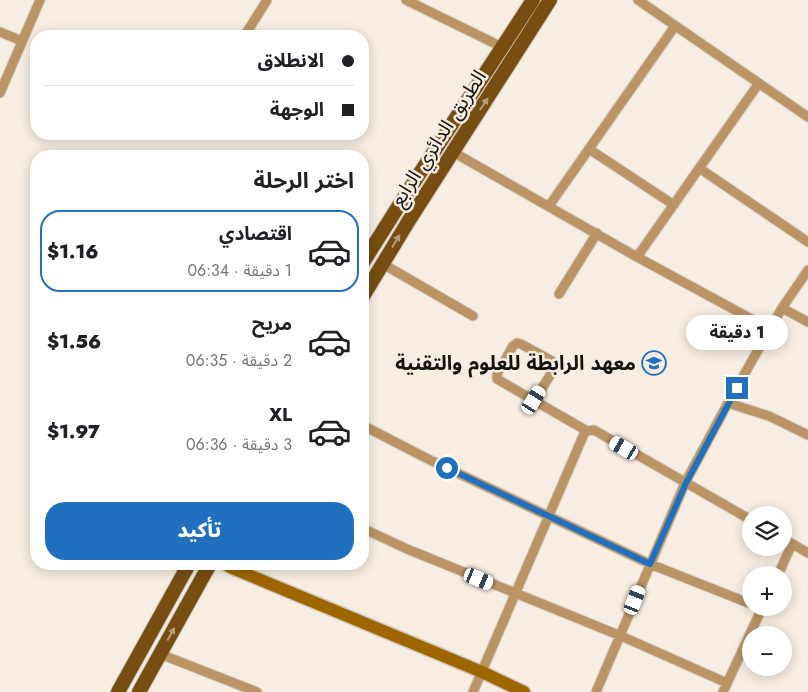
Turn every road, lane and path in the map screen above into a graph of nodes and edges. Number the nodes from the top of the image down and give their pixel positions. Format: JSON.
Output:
{"nodes":[{"id":1,"x":40,"y":0,"type":"edge"},
{"id":2,"x":267,"y":0,"type":"edge"},
{"id":3,"x":406,"y":0,"type":"edge"},
{"id":4,"x":533,"y":0,"type":"edge"},
{"id":5,"x":638,"y":0,"type":"edge"},
{"id":6,"x":548,"y":1,"type":"edge"},
{"id":7,"x":424,"y":4,"type":"edge"},
{"id":8,"x":675,"y":26,"type":"junction"},
{"id":9,"x":248,"y":30,"type":"edge"},
{"id":10,"x":0,"y":32,"type":"edge"},
{"id":11,"x":22,"y":41,"type":"junction"},
{"id":12,"x":502,"y":47,"type":"junction"},
{"id":13,"x":759,"y":83,"type":"junction"},
{"id":14,"x":0,"y":93,"type":"edge"},
{"id":15,"x":808,"y":117,"type":"edge"},
{"id":16,"x":589,"y":149,"type":"junction"},
{"id":17,"x":453,"y":152,"type":"junction"},
{"id":18,"x":699,"y":168,"type":"junction"},
{"id":19,"x":674,"y":205,"type":"junction"},
{"id":20,"x":549,"y":206,"type":"junction"},
{"id":21,"x":597,"y":233,"type":"junction"},
{"id":22,"x":808,"y":242,"type":"edge"},
{"id":23,"x":369,"y":253,"type":"edge"},
{"id":24,"x":638,"y":256,"type":"junction"},
{"id":25,"x":382,"y":264,"type":"junction"},
{"id":26,"x":808,"y":270,"type":"edge"},
{"id":27,"x":369,"y":286,"type":"edge"},
{"id":28,"x":559,"y":294,"type":"dead end"},
{"id":29,"x":782,"y":308,"type":"junction"},
{"id":30,"x":473,"y":316,"type":"dead end"},
{"id":31,"x":808,"y":322,"type":"edge"},
{"id":32,"x":770,"y":329,"type":"junction"},
{"id":33,"x":534,"y":400,"type":"junction"},
{"id":34,"x":728,"y":403,"type":"junction"},
{"id":35,"x":369,"y":429,"type":"edge"},
{"id":36,"x":587,"y":431,"type":"junction"},
{"id":37,"x":808,"y":435,"type":"edge"},
{"id":38,"x":686,"y":483,"type":"junction"},
{"id":39,"x":742,"y":515,"type":"edge"},
{"id":40,"x":549,"y":517,"type":"junction"},
{"id":41,"x":369,"y":531,"type":"edge"},
{"id":42,"x":792,"y":544,"type":"edge"},
{"id":43,"x":808,"y":553,"type":"edge"},
{"id":44,"x":650,"y":564,"type":"junction"},
{"id":45,"x":186,"y":570,"type":"edge"},
{"id":46,"x":207,"y":570,"type":"edge"},
{"id":47,"x":237,"y":570,"type":"edge"},
{"id":48,"x":515,"y":594,"type":"junction"},
{"id":49,"x":742,"y":600,"type":"edge"},
{"id":50,"x":757,"y":616,"type":"edge"},
{"id":51,"x":621,"y":636,"type":"junction"},
{"id":52,"x":160,"y":654,"type":"junction"},
{"id":53,"x":482,"y":672,"type":"junction"},
{"id":54,"x":727,"y":683,"type":"junction"},
{"id":55,"x":118,"y":692,"type":"edge"},
{"id":56,"x":139,"y":692,"type":"edge"},
{"id":57,"x":257,"y":692,"type":"edge"},
{"id":58,"x":474,"y":692,"type":"edge"},
{"id":59,"x":524,"y":692,"type":"edge"},
{"id":60,"x":596,"y":692,"type":"edge"},
{"id":61,"x":723,"y":692,"type":"edge"}],
"edges":[{"from":1,"to":11,"type":"street"},
{"from":2,"to":9,"type":"street"},
{"from":3,"to":7,"type":"street"},
{"from":4,"to":12,"type":"main road","name":"الطريق الدائري الرابع"},
{"from":5,"to":8,"type":"street"},
{"from":17,"to":6,"type":"main road","name":"الطريق الدائري الرابع","one_way":true},
{"from":7,"to":12,"type":"street"},
{"from":8,"to":13,"type":"street"},
{"from":8,"to":16,"type":"street"},
{"from":10,"to":11,"type":"street"},
{"from":11,"to":14,"type":"street"},
{"from":12,"to":23,"type":"main road","name":"الطريق الدائري الرابع"},
{"from":13,"to":15,"type":"street"},
{"from":13,"to":18,"type":"street"},
{"from":16,"to":19,"type":"street"},
{"from":16,"to":20,"type":"street"},
{"from":17,"to":20,"type":"street"},
{"from":25,"to":17,"type":"main road","name":"الطريق الدائري الرابع","one_way":true},
{"from":18,"to":19,"type":"street"},
{"from":18,"to":22,"type":"street"},
{"from":19,"to":24,"type":"street"},
{"from":20,"to":21,"type":"street"},
{"from":21,"to":24,"type":"street"},
{"from":21,"to":28,"type":"street"},
{"from":24,"to":32,"type":"street"},
{"from":25,"to":27,"type":"main road","name":"الطريق الدائري الرابع"},
{"from":25,"to":30,"type":"street"},
{"from":26,"to":29,"type":"street"},
{"from":29,"to":31,"type":"street"},
{"from":29,"to":32,"type":"street"},
{"from":32,"to":34,"type":"street"},
{"from":33,"to":33,"type":"street"},
{"from":33,"to":36,"type":"street"},
{"from":34,"to":37,"type":"street"},
{"from":34,"to":38,"type":"street"},
{"from":35,"to":40,"type":"street"},
{"from":36,"to":38,"type":"street"},
{"from":36,"to":40,"type":"street"},
{"from":38,"to":39,"type":"street"},
{"from":38,"to":44,"type":"street"},
{"from":40,"to":44,"type":"street"},
{"from":40,"to":48,"type":"street"},
{"from":41,"to":48,"type":"street"},
{"from":42,"to":43,"type":"street"},
{"from":44,"to":49,"type":"street"},
{"from":44,"to":51,"type":"street"},
{"from":45,"to":55,"type":"main road"},
{"from":52,"to":46,"type":"main road","one_way":true},
{"from":47,"to":53,"type":"main road"},
{"from":48,"to":51,"type":"street"},
{"from":48,"to":53,"type":"street"},
{"from":50,"to":54,"type":"street"},
{"from":51,"to":54,"type":"street"},
{"from":51,"to":60,"type":"street"},
{"from":52,"to":56,"type":"main road"},
{"from":52,"to":57,"type":"street"},
{"from":53,"to":58,"type":"street"},
{"from":53,"to":59,"type":"main road"},
{"from":54,"to":61,"type":"street"}]}
